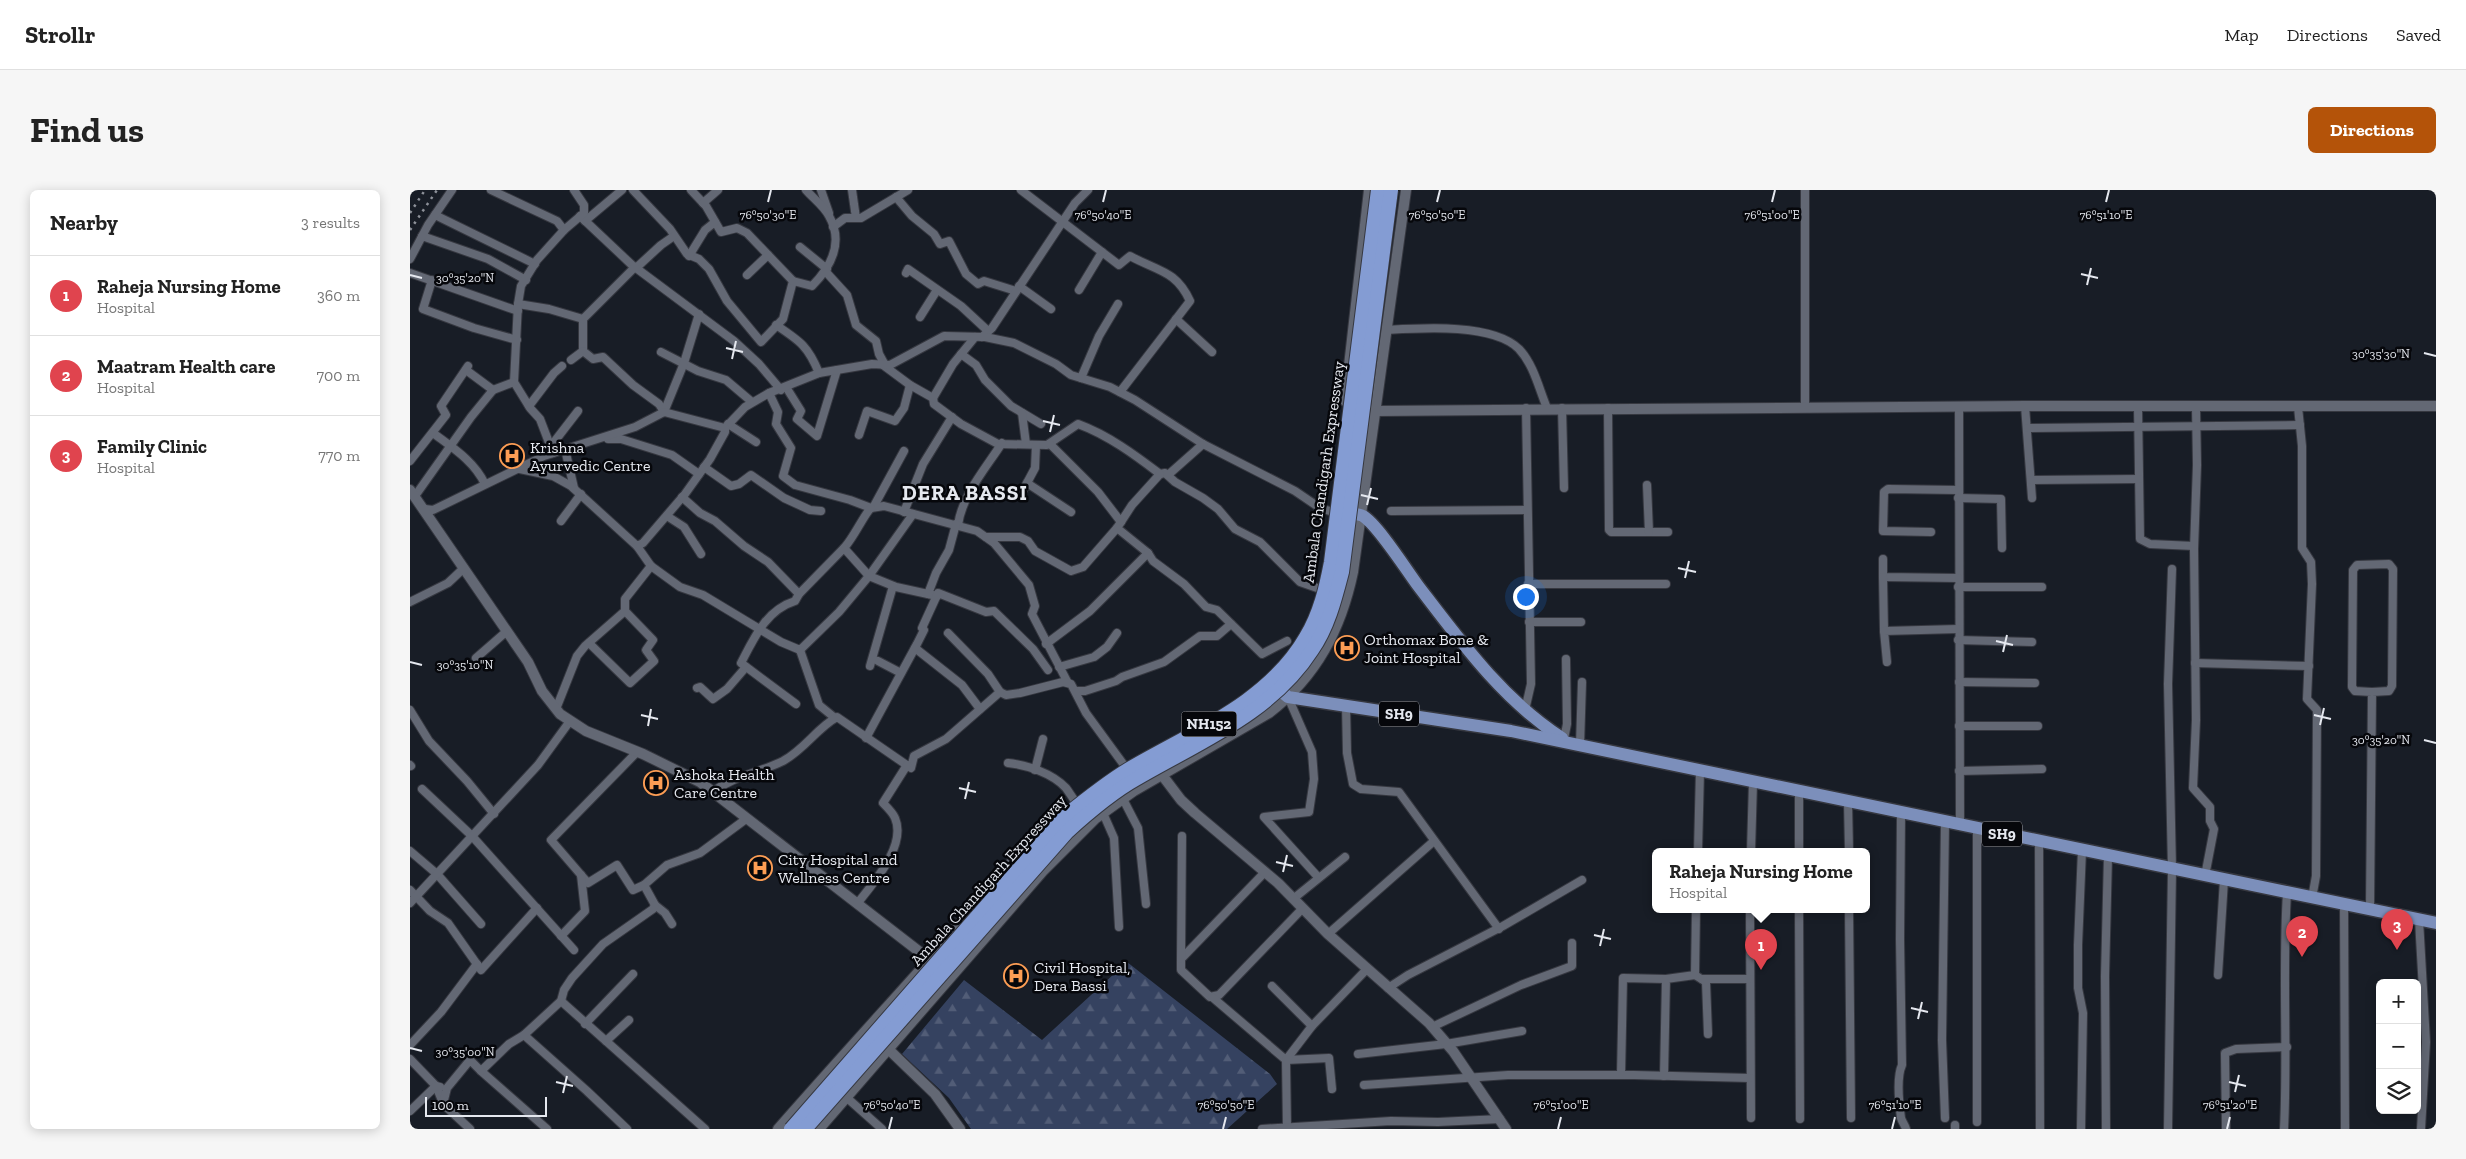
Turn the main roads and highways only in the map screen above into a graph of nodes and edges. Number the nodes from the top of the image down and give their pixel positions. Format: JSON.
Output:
{"nodes":[{"id":1,"x":1378,"y":190,"type":"edge"},
{"id":2,"x":1391,"y":190,"type":"edge"},
{"id":3,"x":1333,"y":512,"type":"road end"},
{"id":4,"x":1265,"y":678,"type":"road end"},
{"id":5,"x":1571,"y":742,"type":"junction"},
{"id":6,"x":2436,"y":924,"type":"edge"},
{"id":7,"x":791,"y":1129,"type":"edge"},
{"id":8,"x":805,"y":1129,"type":"edge"}],
"edges":[{"from":1,"to":7,"type":"highway","name":"Ambala Chandigarh Expressway","number":"NH152","bridge":true},
{"from":2,"to":8,"type":"highway","name":"Ambala Chandigarh Expressway","number":"NH152","bridge":true},
{"from":3,"to":5,"type":"main road","number":"SH9"},
{"from":4,"to":5,"type":"main road","number":"SH9"},
{"from":5,"to":6,"type":"main road","number":"SH9"}]}
